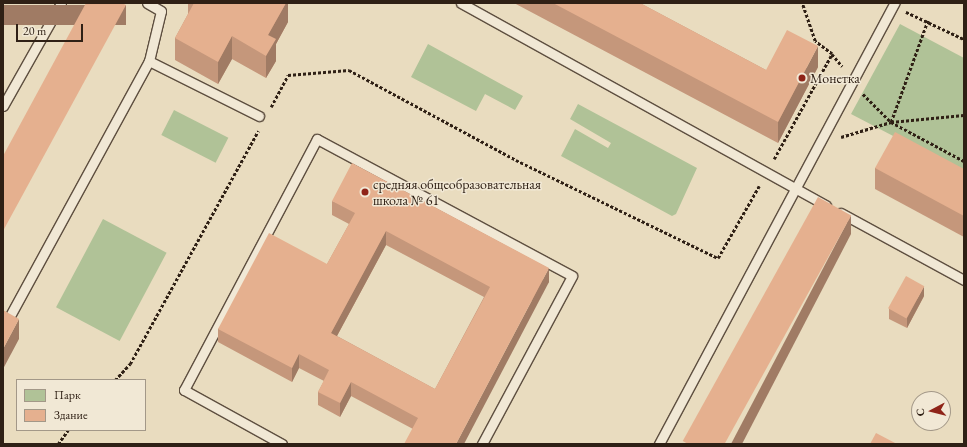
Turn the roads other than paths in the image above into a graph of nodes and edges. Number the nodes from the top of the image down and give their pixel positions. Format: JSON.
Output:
{"nodes":[{"id":1,"x":61,"y":3,"type":"edge"},
{"id":2,"x":147,"y":3,"type":"edge"},
{"id":3,"x":461,"y":3,"type":"edge"},
{"id":4,"x":893,"y":5,"type":"edge"},
{"id":5,"x":164,"y":7,"type":"edge"},
{"id":6,"x":149,"y":61,"type":"junction"},
{"id":7,"x":3,"y":106,"type":"edge"},
{"id":8,"x":260,"y":120,"type":"road end"},
{"id":9,"x":796,"y":189,"type":"junction"},
{"id":10,"x":964,"y":280,"type":"edge"},
{"id":11,"x":11,"y":314,"type":"edge"},
{"id":12,"x":282,"y":444,"type":"edge"},
{"id":13,"x":482,"y":444,"type":"edge"},
{"id":14,"x":659,"y":444,"type":"edge"}],
"edges":[{"from":1,"to":7,"type":"lane"},
{"from":2,"to":5,"type":"lane"},
{"from":3,"to":9,"type":"lane"},
{"from":4,"to":9,"type":"lane"},
{"from":5,"to":6,"type":"lane"},
{"from":6,"to":8,"type":"lane"},
{"from":6,"to":11,"type":"lane"},
{"from":9,"to":10,"type":"lane"},
{"from":9,"to":14,"type":"lane"},
{"from":12,"to":13,"type":"lane"}]}
